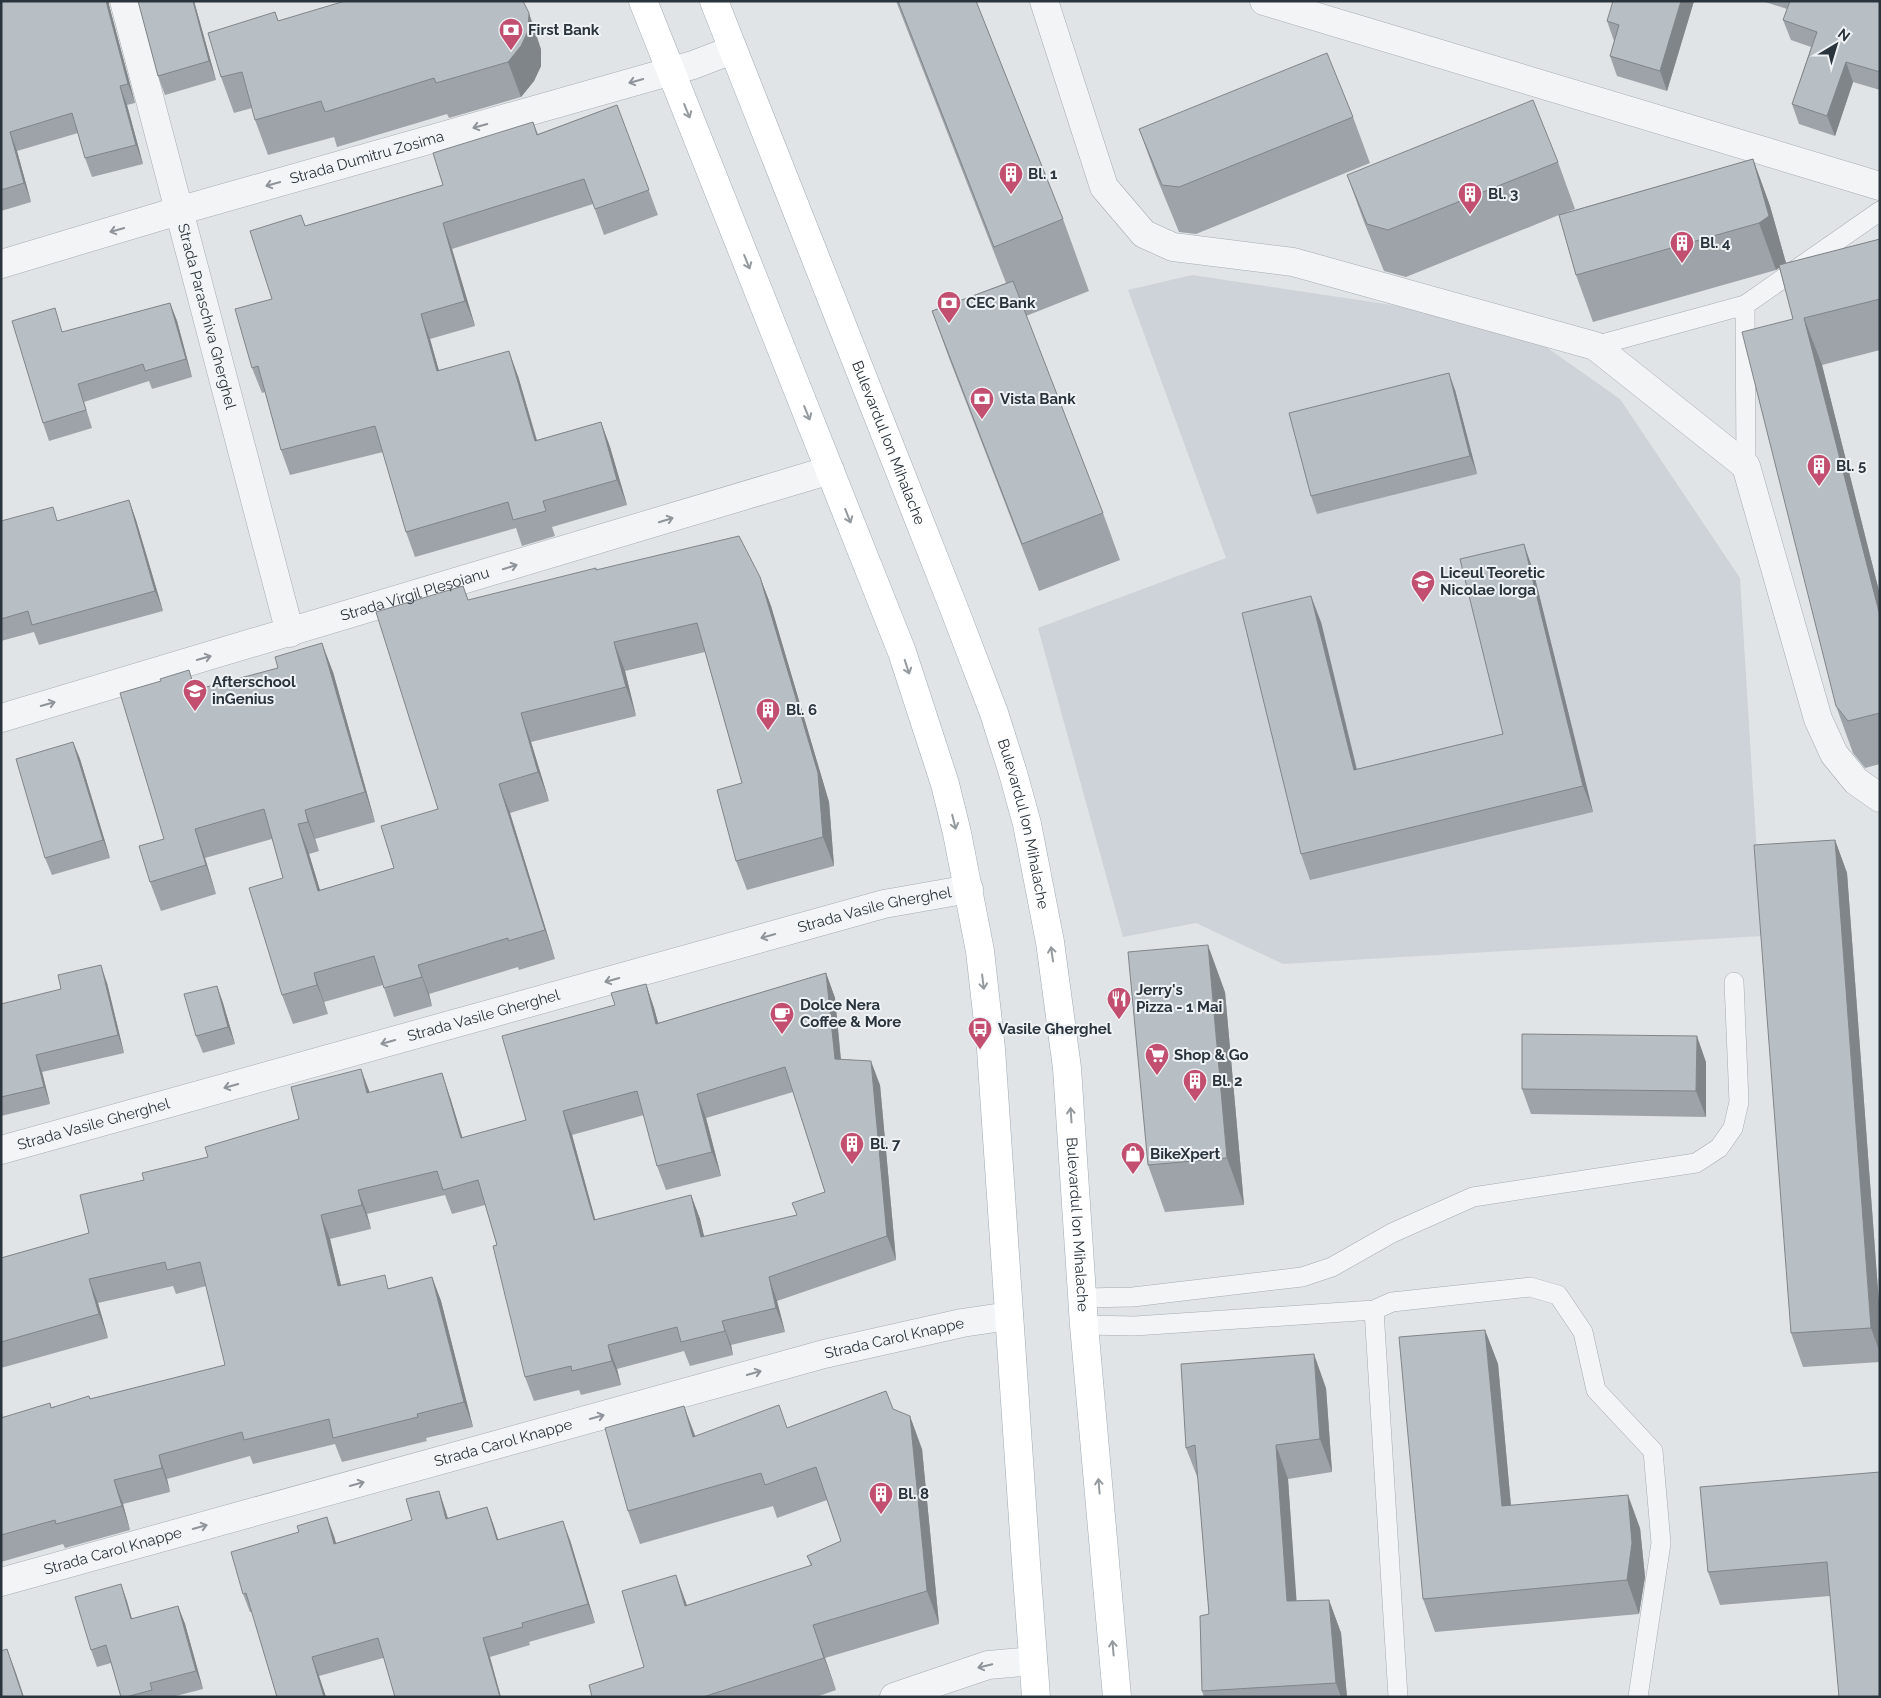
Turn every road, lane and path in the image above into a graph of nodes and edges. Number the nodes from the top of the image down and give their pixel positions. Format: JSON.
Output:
{"nodes":[{"id":1,"x":124,"y":1,"type":"edge"},
{"id":2,"x":643,"y":1,"type":"edge"},
{"id":3,"x":714,"y":1,"type":"edge"},
{"id":4,"x":1044,"y":1,"type":"edge"},
{"id":5,"x":1264,"y":1,"type":"edge"},
{"id":6,"x":732,"y":50,"type":"junction"},
{"id":7,"x":671,"y":71,"type":"junction"},
{"id":8,"x":1880,"y":186,"type":"edge"},
{"id":9,"x":1880,"y":211,"type":"edge"},
{"id":10,"x":178,"y":212,"type":"junction"},
{"id":11,"x":1,"y":264,"type":"edge"},
{"id":12,"x":1745,"y":305,"type":"junction"},
{"id":13,"x":1594,"y":346,"type":"junction"},
{"id":14,"x":1746,"y":466,"type":"junction"},
{"id":15,"x":830,"y":470,"type":"junction"},
{"id":16,"x":290,"y":633,"type":"junction"},
{"id":17,"x":1,"y":718,"type":"edge"},
{"id":18,"x":1880,"y":798,"type":"edge"},
{"id":19,"x":969,"y":889,"type":"junction"},
{"id":20,"x":1734,"y":982,"type":"dead end"},
{"id":21,"x":1,"y":1150,"type":"edge"},
{"id":22,"x":1082,"y":1298,"type":"junction"},
{"id":23,"x":1374,"y":1310,"type":"junction"},
{"id":24,"x":1009,"y":1316,"type":"junction"},
{"id":25,"x":1084,"y":1325,"type":"junction"},
{"id":26,"x":1,"y":1582,"type":"edge"},
{"id":27,"x":1034,"y":1661,"type":"junction"},
{"id":28,"x":894,"y":1697,"type":"edge"},
{"id":29,"x":1036,"y":1697,"type":"edge"},
{"id":30,"x":1117,"y":1697,"type":"edge"},
{"id":31,"x":1398,"y":1697,"type":"edge"},
{"id":32,"x":1638,"y":1697,"type":"edge"}],
"edges":[{"from":1,"to":10,"type":"street","name":"Strada Paraschiva Gherghel"},
{"from":2,"to":7,"type":"main road"},
{"from":3,"to":6,"type":"main road","name":"Bulevardul Ion Mihalache"},
{"from":4,"to":13,"type":"street"},
{"from":5,"to":8,"type":"street"},
{"from":6,"to":7,"type":"street","name":"Strada Dumitru Zosima"},
{"from":22,"to":6,"type":"main road","name":"Bulevardul Ion Mihalache","one_way":true},
{"from":7,"to":10,"type":"street","name":"Strada Dumitru Zosima","one_way":true},
{"from":7,"to":15,"type":"main road","one_way":true},
{"from":9,"to":12,"type":"lane"},
{"from":10,"to":11,"type":"street","name":"Strada Dumitru Zosima","one_way":true},
{"from":10,"to":16,"type":"street","name":"Strada Paraschiva Gherghel"},
{"from":12,"to":13,"type":"lane"},
{"from":12,"to":14,"type":"lane"},
{"from":13,"to":14,"type":"street"},
{"from":14,"to":18,"type":"street"},
{"from":16,"to":15,"type":"street","name":"Strada Virgil Pleșoianu","one_way":true},
{"from":15,"to":19,"type":"main road","one_way":true},
{"from":17,"to":16,"type":"street","name":"Strada Virgil Pleșoianu","one_way":true},
{"from":19,"to":21,"type":"street","name":"Strada Vasile Gherghel","one_way":true},
{"from":19,"to":24,"type":"main road","one_way":true},
{"from":20,"to":22,"type":"lane"},
{"from":22,"to":25,"type":"main road","name":"Bulevardul Ion Mihalache"},
{"from":23,"to":25,"type":"lane"},
{"from":23,"to":31,"type":"lane"},
{"from":23,"to":32,"type":"lane"},
{"from":26,"to":24,"type":"street","name":"Strada Carol Knappe","one_way":true},
{"from":24,"to":27,"type":"main road"},
{"from":30,"to":25,"type":"main road","name":"Bulevardul Ion Mihalache","one_way":true},
{"from":27,"to":28,"type":"street","one_way":true},
{"from":27,"to":29,"type":"main road"}]}
